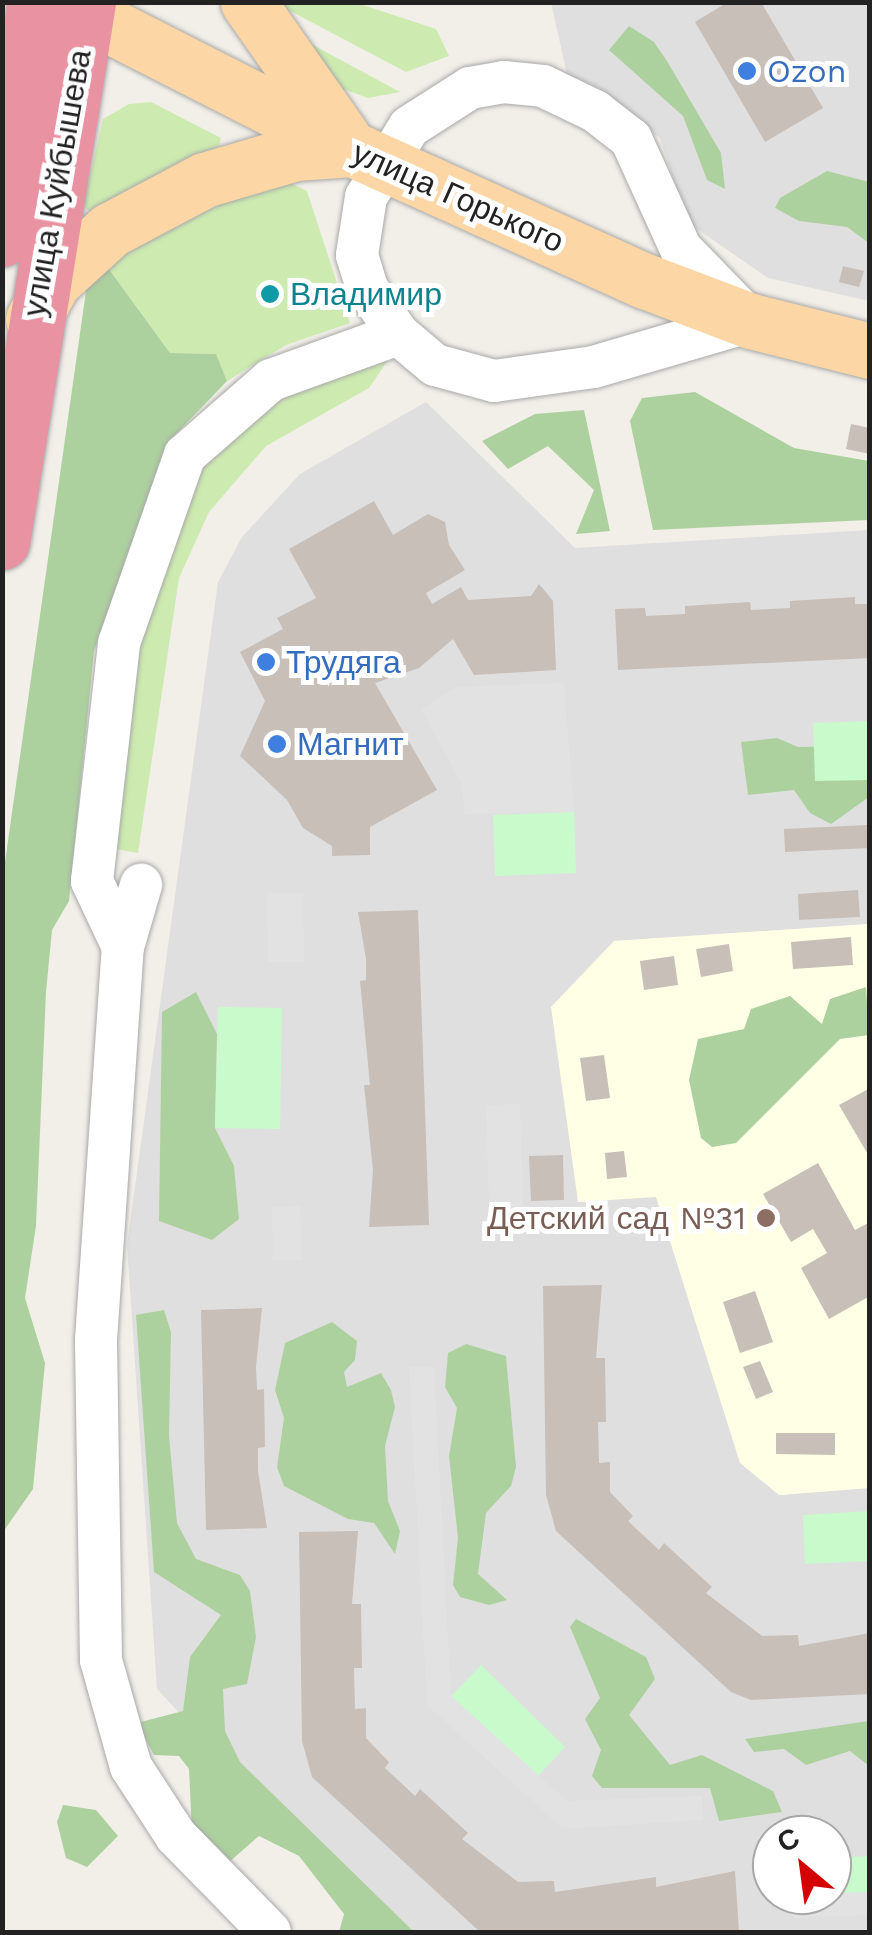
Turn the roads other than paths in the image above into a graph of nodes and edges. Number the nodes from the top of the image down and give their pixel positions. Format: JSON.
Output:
{"nodes":[{"id":1,"x":248,"y":2,"type":"edge"},
{"id":2,"x":68,"y":6,"type":"edge"},
{"id":3,"x":369,"y":157,"type":"junction"},
{"id":4,"x":2,"y":239,"type":"edge"},
{"id":5,"x":33,"y":319,"type":"junction"},
{"id":6,"x":750,"y":321,"type":"junction"},
{"id":7,"x":398,"y":334,"type":"junction"},
{"id":8,"x":870,"y":351,"type":"edge"},
{"id":9,"x":2,"y":542,"type":"edge"},
{"id":10,"x":141,"y":885,"type":"dead end"},
{"id":11,"x":122,"y":948,"type":"junction"},
{"id":12,"x":270,"y":1932,"type":"edge"}],
"edges":[{"from":1,"to":3,"type":"main road"},
{"from":2,"to":3,"type":"main road","name":"улица Горького"},
{"from":2,"to":4,"type":"highway","name":"улица Куйбышева"},
{"from":2,"to":5,"type":"highway","name":"улица Куйбышева"},
{"from":3,"to":5,"type":"main road"},
{"from":3,"to":6,"type":"main road","name":"улица Горького"},
{"from":3,"to":6,"type":"street"},
{"from":3,"to":7,"type":"street"},
{"from":5,"to":9,"type":"highway","name":"улица Куйбышева"},
{"from":6,"to":7,"type":"street"},
{"from":6,"to":8,"type":"main road","name":"улица Горького"},
{"from":7,"to":11,"type":"street"},
{"from":10,"to":11,"type":"street"},
{"from":11,"to":12,"type":"street"}]}
